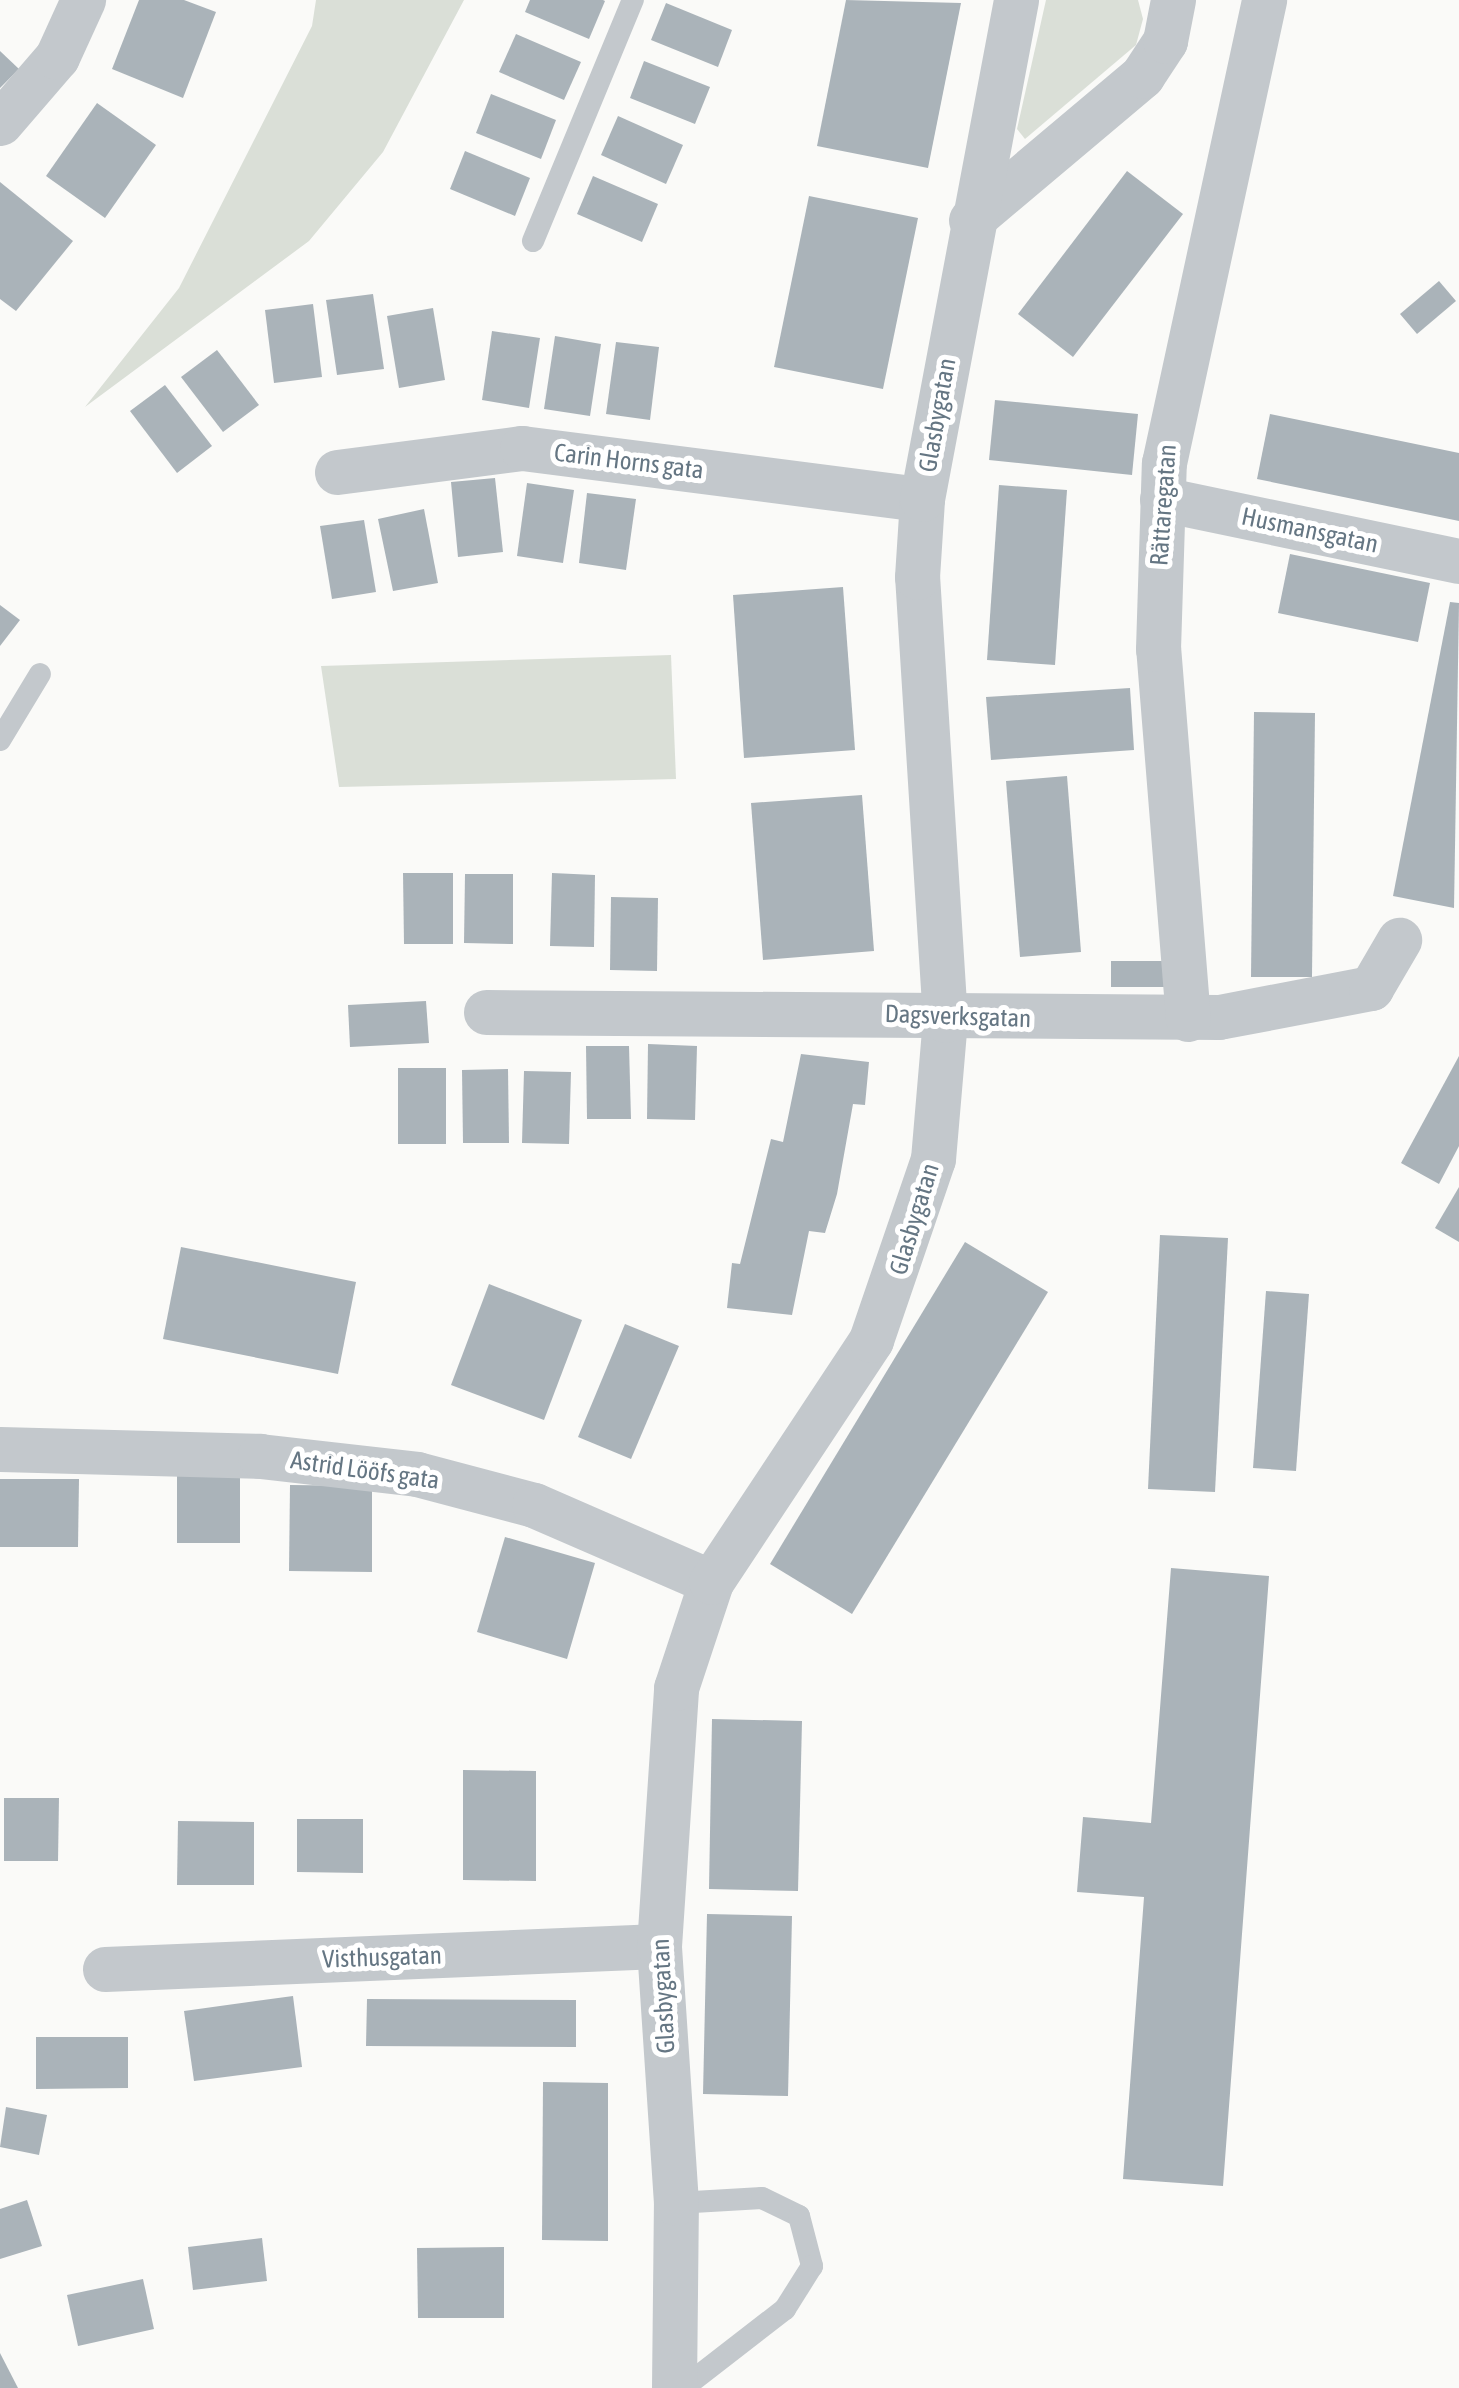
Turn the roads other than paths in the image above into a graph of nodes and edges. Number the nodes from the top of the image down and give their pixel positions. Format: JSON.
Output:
{"nodes":[{"id":1,"x":83,"y":0,"type":"edge"},
{"id":2,"x":633,"y":0,"type":"edge"},
{"id":3,"x":1016,"y":0,"type":"edge"},
{"id":4,"x":1173,"y":0,"type":"edge"},
{"id":5,"x":1264,"y":0,"type":"edge"},
{"id":6,"x":0,"y":124,"type":"edge"},
{"id":7,"x":971,"y":220,"type":"junction"},
{"id":8,"x":533,"y":241,"type":"dead end"},
{"id":9,"x":337,"y":472,"type":"dead end"},
{"id":10,"x":1162,"y":498,"type":"junction"},
{"id":11,"x":922,"y":500,"type":"junction"},
{"id":12,"x":1459,"y":561,"type":"edge"},
{"id":13,"x":40,"y":674,"type":"dead end"},
{"id":14,"x":0,"y":740,"type":"edge"},
{"id":15,"x":1400,"y":940,"type":"dead end"},
{"id":16,"x":486,"y":1012,"type":"dead end"},
{"id":17,"x":1188,"y":1019,"type":"junction"},
{"id":18,"x":945,"y":1020,"type":"junction"},
{"id":19,"x":0,"y":1449,"type":"edge"},
{"id":20,"x":711,"y":1582,"type":"junction"},
{"id":21,"x":659,"y":1946,"type":"junction"},
{"id":22,"x":105,"y":1969,"type":"dead end"},
{"id":23,"x":676,"y":2203,"type":"junction"},
{"id":24,"x":674,"y":2388,"type":"edge"},
{"id":25,"x":684,"y":2388,"type":"edge"}],
"edges":[{"from":1,"to":6,"type":"street"},
{"from":2,"to":8,"type":"lane"},
{"from":3,"to":7,"type":"street","name":"Glasbygatan"},
{"from":4,"to":7,"type":"street"},
{"from":5,"to":10,"type":"street","name":"Rättaregatan"},
{"from":7,"to":11,"type":"street","name":"Glasbygatan"},
{"from":9,"to":11,"type":"street","name":"Carin Horns gata"},
{"from":10,"to":12,"type":"street","name":"Husmansgatan"},
{"from":10,"to":17,"type":"street","name":"Rättaregatan"},
{"from":11,"to":18,"type":"street","name":"Glasbygatan"},
{"from":13,"to":14,"type":"lane"},
{"from":15,"to":17,"type":"street","name":"Dagsverksgatan"},
{"from":16,"to":18,"type":"street","name":"Dagsverksgatan"},
{"from":17,"to":18,"type":"street","name":"Dagsverksgatan"},
{"from":18,"to":20,"type":"street","name":"Glasbygatan"},
{"from":19,"to":20,"type":"street","name":"Astrid Lööfs gata"},
{"from":20,"to":21,"type":"street","name":"Glasbygatan"},
{"from":21,"to":22,"type":"street","name":"Visthusgatan"},
{"from":21,"to":23,"type":"street","name":"Glasbygatan"},
{"from":23,"to":24,"type":"street","name":"Glasbygatan"},
{"from":23,"to":25,"type":"lane"}]}
